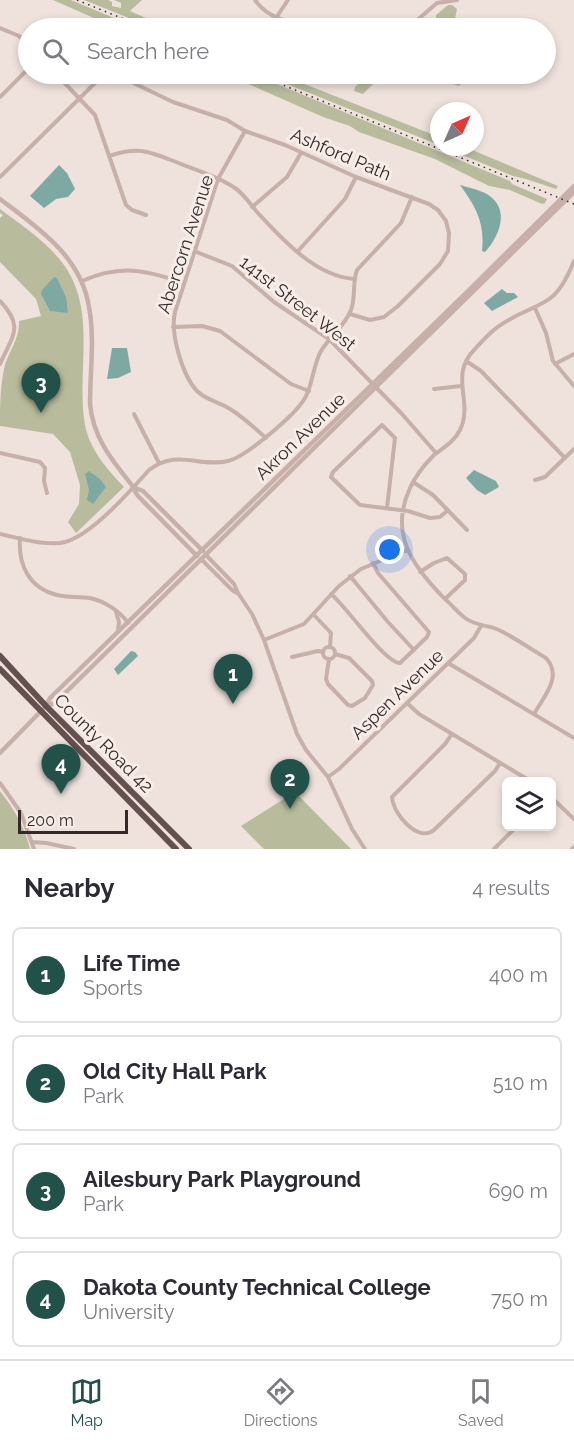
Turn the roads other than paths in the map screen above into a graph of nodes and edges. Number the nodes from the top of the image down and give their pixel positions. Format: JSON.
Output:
{"nodes":[{"id":1,"x":255,"y":0,"type":"edge"},
{"id":2,"x":288,"y":0,"type":"edge"},
{"id":3,"x":457,"y":0,"type":"edge"},
{"id":4,"x":276,"y":18,"type":"joint"},
{"id":5,"x":420,"y":18,"type":"edge"},
{"id":6,"x":0,"y":28,"type":"edge"},
{"id":7,"x":18,"y":36,"type":"edge"},
{"id":8,"x":18,"y":79,"type":"edge"},
{"id":9,"x":66,"y":84,"type":"edge"},
{"id":10,"x":95,"y":84,"type":"edge"},
{"id":11,"x":134,"y":84,"type":"edge"},
{"id":12,"x":0,"y":97,"type":"edge"},
{"id":13,"x":80,"y":98,"type":"junction"},
{"id":14,"x":245,"y":131,"type":"junction"},
{"id":15,"x":302,"y":153,"type":"junction"},
{"id":16,"x":109,"y":156,"type":"junction"},
{"id":17,"x":0,"y":177,"type":"edge"},
{"id":18,"x":356,"y":177,"type":"junction"},
{"id":19,"x":218,"y":179,"type":"junction"},
{"id":20,"x":574,"y":186,"type":"edge"},
{"id":21,"x":574,"y":192,"type":"edge"},
{"id":22,"x":412,"y":197,"type":"junction"},
{"id":23,"x":0,"y":199,"type":"edge"},
{"id":24,"x":252,"y":207,"type":"junction"},
{"id":25,"x":146,"y":214,"type":"dead end"},
{"id":26,"x":194,"y":251,"type":"junction"},
{"id":27,"x":298,"y":251,"type":"junction"},
{"id":28,"x":574,"y":261,"type":"edge"},
{"id":29,"x":354,"y":279,"type":"junction"},
{"id":30,"x":82,"y":281,"type":"junction"},
{"id":31,"x":184,"y":283,"type":"junction"},
{"id":32,"x":0,"y":302,"type":"edge"},
{"id":33,"x":535,"y":308,"type":"junction"},
{"id":34,"x":350,"y":314,"type":"junction"},
{"id":35,"x":173,"y":327,"type":"junction"},
{"id":36,"x":329,"y":339,"type":"junction"},
{"id":37,"x":574,"y":354,"type":"edge"},
{"id":38,"x":466,"y":361,"type":"junction"},
{"id":39,"x":0,"y":364,"type":"edge"},
{"id":40,"x":555,"y":364,"type":"junction"},
{"id":41,"x":375,"y":386,"type":"junction"},
{"id":42,"x":574,"y":386,"type":"edge"},
{"id":43,"x":461,"y":387,"type":"junction"},
{"id":44,"x":434,"y":389,"type":"dead end"},
{"id":45,"x":309,"y":391,"type":"junction"},
{"id":46,"x":134,"y":414,"type":"dead end"},
{"id":47,"x":266,"y":438,"type":"junction"},
{"id":48,"x":574,"y":449,"type":"edge"},
{"id":49,"x":0,"y":453,"type":"edge"},
{"id":50,"x":436,"y":453,"type":"junction"},
{"id":51,"x":565,"y":458,"type":"junction"},
{"id":52,"x":159,"y":464,"type":"junction"},
{"id":53,"x":535,"y":480,"type":"dead end"},
{"id":54,"x":413,"y":482,"type":"junction"},
{"id":55,"x":133,"y":487,"type":"junction"},
{"id":56,"x":46,"y":493,"type":"dead end"},
{"id":57,"x":387,"y":508,"type":"junction"},
{"id":58,"x":403,"y":510,"type":"junction"},
{"id":59,"x":448,"y":510,"type":"junction"},
{"id":60,"x":467,"y":530,"type":"dead end"},
{"id":61,"x":0,"y":534,"type":"edge"},
{"id":62,"x":20,"y":538,"type":"junction"},
{"id":63,"x":202,"y":549,"type":"junction"},
{"id":64,"x":407,"y":550,"type":"junction"},
{"id":65,"x":195,"y":555,"type":"junction"},
{"id":66,"x":206,"y":555,"type":"junction"},
{"id":67,"x":202,"y":560,"type":"junction"},
{"id":68,"x":374,"y":562,"type":"junction"},
{"id":69,"x":420,"y":572,"type":"junction"},
{"id":70,"x":350,"y":576,"type":"junction"},
{"id":71,"x":238,"y":594,"type":"junction"},
{"id":72,"x":331,"y":594,"type":"junction"},
{"id":73,"x":445,"y":599,"type":"junction"},
{"id":74,"x":115,"y":611,"type":"junction"},
{"id":75,"x":314,"y":615,"type":"junction"},
{"id":76,"x":128,"y":621,"type":"junction"},
{"id":77,"x":481,"y":626,"type":"junction"},
{"id":78,"x":130,"y":629,"type":"junction"},
{"id":79,"x":117,"y":631,"type":"junction"},
{"id":80,"x":264,"y":640,"type":"junction"},
{"id":81,"x":330,"y":647,"type":"junction"},
{"id":82,"x":414,"y":650,"type":"junction"},
{"id":83,"x":323,"y":652,"type":"junction"},
{"id":84,"x":335,"y":654,"type":"junction"},
{"id":85,"x":0,"y":656,"type":"edge"},
{"id":86,"x":292,"y":657,"type":"dead end"},
{"id":87,"x":329,"y":660,"type":"junction"},
{"id":88,"x":448,"y":663,"type":"junction"},
{"id":89,"x":0,"y":669,"type":"edge"},
{"id":90,"x":407,"y":703,"type":"junction"},
{"id":91,"x":46,"y":706,"type":"junction"},
{"id":92,"x":41,"y":712,"type":"junction"},
{"id":93,"x":534,"y":714,"type":"junction"},
{"id":94,"x":452,"y":734,"type":"junction"},
{"id":95,"x":574,"y":738,"type":"edge"},
{"id":96,"x":0,"y":753,"type":"edge"},
{"id":97,"x":500,"y":763,"type":"junction"},
{"id":98,"x":328,"y":777,"type":"junction"},
{"id":99,"x":524,"y":777,"type":"edge"},
{"id":100,"x":0,"y":783,"type":"edge"},
{"id":101,"x":556,"y":802,"type":"edge"},
{"id":102,"x":137,"y":810,"type":"junction"},
{"id":103,"x":574,"y":819,"type":"edge"},
{"id":104,"x":512,"y":831,"type":"edge"},
{"id":105,"x":32,"y":842,"type":"junction"},
{"id":106,"x":34,"y":849,"type":"edge"},
{"id":107,"x":74,"y":849,"type":"edge"},
{"id":108,"x":176,"y":849,"type":"edge"},
{"id":109,"x":182,"y":849,"type":"edge"},
{"id":110,"x":189,"y":849,"type":"edge"},
{"id":111,"x":365,"y":849,"type":"edge"},
{"id":112,"x":494,"y":849,"type":"edge"}],
"edges":[{"from":1,"to":4,"type":"street"},
{"from":2,"to":4,"type":"street"},
{"from":3,"to":5,"type":"street"},
{"from":6,"to":7,"type":"street"},
{"from":8,"to":12,"type":"street"},
{"from":9,"to":13,"type":"street"},
{"from":10,"to":13,"type":"street","name":"Ashford Path"},
{"from":11,"to":14,"type":"street","name":"Ashford Path"},
{"from":13,"to":16,"type":"street"},
{"from":13,"to":17,"type":"street","name":"Ashford Path"},
{"from":14,"to":15,"type":"street","name":"Ashford Path"},
{"from":14,"to":19,"type":"street","name":"Abercorn Avenue"},
{"from":15,"to":18,"type":"street","name":"Ashford Path"},
{"from":15,"to":24,"type":"street"},
{"from":16,"to":19,"type":"street"},
{"from":16,"to":25,"type":"street"},
{"from":18,"to":22,"type":"street","name":"Ashford Path"},
{"from":18,"to":27,"type":"street"},
{"from":19,"to":24,"type":"street"},
{"from":19,"to":26,"type":"street","name":"Abercorn Avenue"},
{"from":20,"to":41,"type":"street","name":"Akron Avenue"},
{"from":21,"to":41,"type":"street","name":"Akron Avenue"},
{"from":22,"to":29,"type":"street"},
{"from":22,"to":34,"type":"street","name":"Ashford Path"},
{"from":23,"to":30,"type":"street"},
{"from":24,"to":27,"type":"street"},
{"from":26,"to":31,"type":"street","name":"Abercorn Avenue"},
{"from":26,"to":36,"type":"street","name":"141st Street West"},
{"from":27,"to":29,"type":"street"},
{"from":28,"to":33,"type":"street"},
{"from":29,"to":34,"type":"street"},
{"from":30,"to":31,"type":"street"},
{"from":30,"to":55,"type":"street"},
{"from":31,"to":35,"type":"street","name":"Abercorn Avenue"},
{"from":32,"to":39,"type":"street"},
{"from":33,"to":38,"type":"street"},
{"from":33,"to":40,"type":"street"},
{"from":34,"to":36,"type":"street"},
{"from":35,"to":45,"type":"street"},
{"from":35,"to":47,"type":"street","name":"Abercorn Avenue"},
{"from":36,"to":41,"type":"street","name":"141st Street West"},
{"from":36,"to":45,"type":"street"},
{"from":37,"to":40,"type":"street"},
{"from":38,"to":43,"type":"street"},
{"from":38,"to":51,"type":"street"},
{"from":40,"to":42,"type":"street"},
{"from":41,"to":50,"type":"street","name":"141st Street West"},
{"from":41,"to":63,"type":"street","name":"Akron Avenue"},
{"from":41,"to":66,"type":"street","name":"Akron Avenue"},
{"from":43,"to":44,"type":"street"},
{"from":43,"to":50,"type":"street"},
{"from":45,"to":47,"type":"street"},
{"from":46,"to":52,"type":"street"},
{"from":47,"to":52,"type":"street"},
{"from":48,"to":51,"type":"street"},
{"from":49,"to":56,"type":"street"},
{"from":50,"to":54,"type":"street"},
{"from":51,"to":53,"type":"street"},
{"from":52,"to":55,"type":"street"},
{"from":54,"to":58,"type":"street"},
{"from":54,"to":59,"type":"street"},
{"from":55,"to":62,"type":"street"},
{"from":55,"to":63,"type":"street"},
{"from":55,"to":65,"type":"street"},
{"from":57,"to":57,"type":"street"},
{"from":57,"to":58,"type":"street"},
{"from":58,"to":59,"type":"street"},
{"from":58,"to":64,"type":"street"},
{"from":59,"to":60,"type":"street"},
{"from":61,"to":62,"type":"street"},
{"from":62,"to":74,"type":"street"},
{"from":63,"to":65,"type":"street","name":"Akron Avenue"},
{"from":63,"to":66,"type":"street"},
{"from":64,"to":68,"type":"street"},
{"from":64,"to":69,"type":"street"},
{"from":65,"to":67,"type":"street"},
{"from":65,"to":76,"type":"street","name":"Akron Avenue"},
{"from":66,"to":67,"type":"street","name":"Akron Avenue"},
{"from":66,"to":71,"type":"street"},
{"from":67,"to":71,"type":"street"},
{"from":67,"to":78,"type":"street","name":"Akron Avenue"},
{"from":68,"to":70,"type":"street"},
{"from":68,"to":82,"type":"street"},
{"from":69,"to":73,"type":"street"},
{"from":69,"to":73,"type":"street"},
{"from":70,"to":72,"type":"street"},
{"from":70,"to":82,"type":"street"},
{"from":71,"to":80,"type":"street"},
{"from":72,"to":75,"type":"street"},
{"from":72,"to":82,"type":"street"},
{"from":73,"to":77,"type":"street"},
{"from":74,"to":76,"type":"street"},
{"from":74,"to":79,"type":"street"},
{"from":75,"to":80,"type":"street"},
{"from":75,"to":81,"type":"street"},
{"from":76,"to":78,"type":"street"},
{"from":76,"to":79,"type":"street","name":"Akron Avenue"},
{"from":77,"to":88,"type":"street","name":"Aspen Avenue"},
{"from":77,"to":93,"type":"street"},
{"from":78,"to":91,"type":"street","name":"Akron Avenue"},
{"from":79,"to":91,"type":"street","name":"Akron Avenue"},
{"from":80,"to":98,"type":"street"},
{"from":81,"to":83,"type":"street"},
{"from":81,"to":84,"type":"street"},
{"from":83,"to":86,"type":"street"},
{"from":83,"to":87,"type":"street"},
{"from":84,"to":87,"type":"street"},
{"from":84,"to":87,"type":"street"},
{"from":85,"to":91,"type":"highway","name":"County Road 42"},
{"from":88,"to":90,"type":"street","name":"Aspen Avenue"},
{"from":88,"to":93,"type":"street"},
{"from":89,"to":92,"type":"highway","name":"County Road 42"},
{"from":90,"to":94,"type":"street"},
{"from":90,"to":98,"type":"street","name":"Aspen Avenue"},
{"from":91,"to":92,"type":"street","name":"Akron Avenue"},
{"from":91,"to":110,"type":"highway","name":"County Road 42"},
{"from":92,"to":96,"type":"street","name":"Akron Avenue"},
{"from":92,"to":102,"type":"highway","name":"County Road 42"},
{"from":93,"to":95,"type":"street"},
{"from":94,"to":97,"type":"street"},
{"from":94,"to":97,"type":"street"},
{"from":97,"to":99,"type":"street"},
{"from":98,"to":111,"type":"street"},
{"from":100,"to":105,"type":"street"},
{"from":101,"to":103,"type":"street"},
{"from":102,"to":108,"type":"highway","name":"County Road 42"},
{"from":102,"to":109,"type":"highway"},
{"from":104,"to":112,"type":"street"},
{"from":105,"to":106,"type":"street"},
{"from":105,"to":107,"type":"street"}]}
